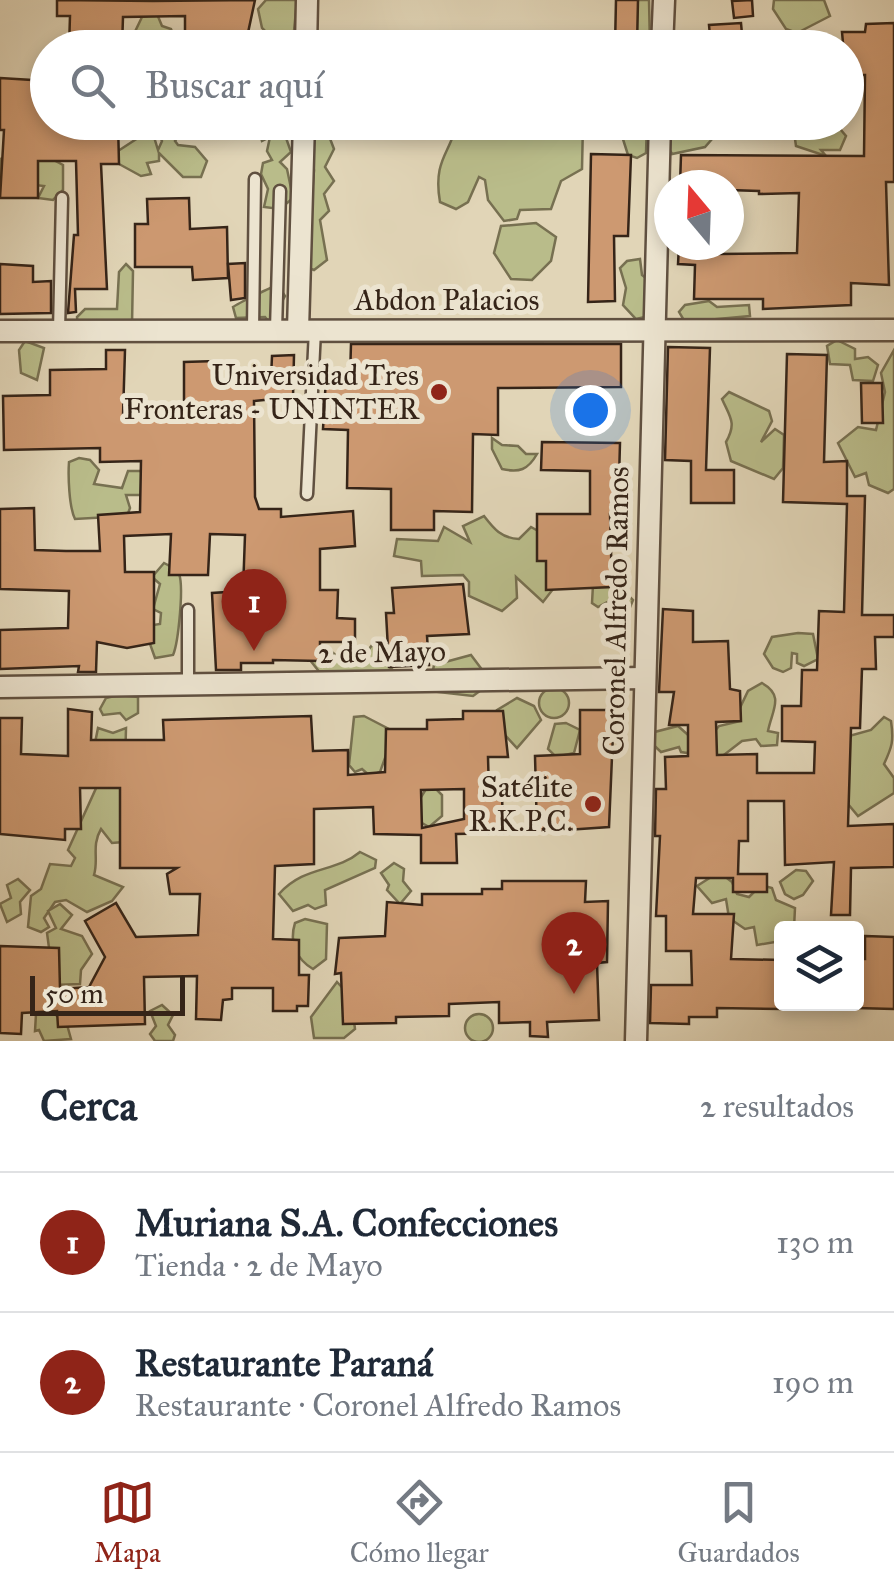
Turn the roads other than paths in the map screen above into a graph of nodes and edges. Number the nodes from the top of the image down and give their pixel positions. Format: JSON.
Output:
{"nodes":[{"id":1,"x":308,"y":0,"type":"edge"},
{"id":2,"x":664,"y":0,"type":"edge"},
{"id":3,"x":307,"y":30,"type":"edge"},
{"id":4,"x":663,"y":30,"type":"edge"},
{"id":5,"x":304,"y":140,"type":"edge"},
{"id":6,"x":659,"y":140,"type":"edge"},
{"id":7,"x":255,"y":179,"type":"dead end"},
{"id":8,"x":280,"y":191,"type":"dead end"},
{"id":9,"x":62,"y":198,"type":"dead end"},
{"id":10,"x":652,"y":329,"type":"junction"},
{"id":11,"x":254,"y":330,"type":"junction"},
{"id":12,"x":276,"y":330,"type":"junction"},
{"id":13,"x":307,"y":330,"type":"junction"},
{"id":14,"x":894,"y":330,"type":"edge"},
{"id":15,"x":0,"y":331,"type":"edge"},
{"id":16,"x":59,"y":331,"type":"junction"},
{"id":17,"x":307,"y":494,"type":"dead end"},
{"id":18,"x":188,"y":610,"type":"dead end"},
{"id":19,"x":644,"y":678,"type":"junction"},
{"id":20,"x":188,"y":684,"type":"junction"},
{"id":21,"x":0,"y":687,"type":"edge"},
{"id":22,"x":636,"y":1041,"type":"edge"}],
"edges":[{"from":1,"to":3,"type":"street"},
{"from":2,"to":4,"type":"street"},
{"from":5,"to":13,"type":"street"},
{"from":6,"to":10,"type":"street","name":"Coronel Alfredo Ramos"},
{"from":7,"to":11,"type":"lane"},
{"from":8,"to":12,"type":"lane"},
{"from":9,"to":16,"type":"lane"},
{"from":10,"to":13,"type":"street","name":"Abdon Palacios"},
{"from":10,"to":14,"type":"street","name":"Abdon Palacios"},
{"from":10,"to":19,"type":"street","name":"Coronel Alfredo Ramos"},
{"from":11,"to":12,"type":"street","name":"Abdon Palacios"},
{"from":11,"to":16,"type":"street","name":"Abdon Palacios"},
{"from":12,"to":13,"type":"street","name":"Abdon Palacios"},
{"from":13,"to":17,"type":"lane"},
{"from":15,"to":16,"type":"street","name":"Abdon Palacios"},
{"from":18,"to":20,"type":"lane"},
{"from":19,"to":20,"type":"street","name":"2 de Mayo"},
{"from":19,"to":22,"type":"street","name":"Coronel Alfredo Ramos"},
{"from":20,"to":21,"type":"street","name":"2 de Mayo"}]}
